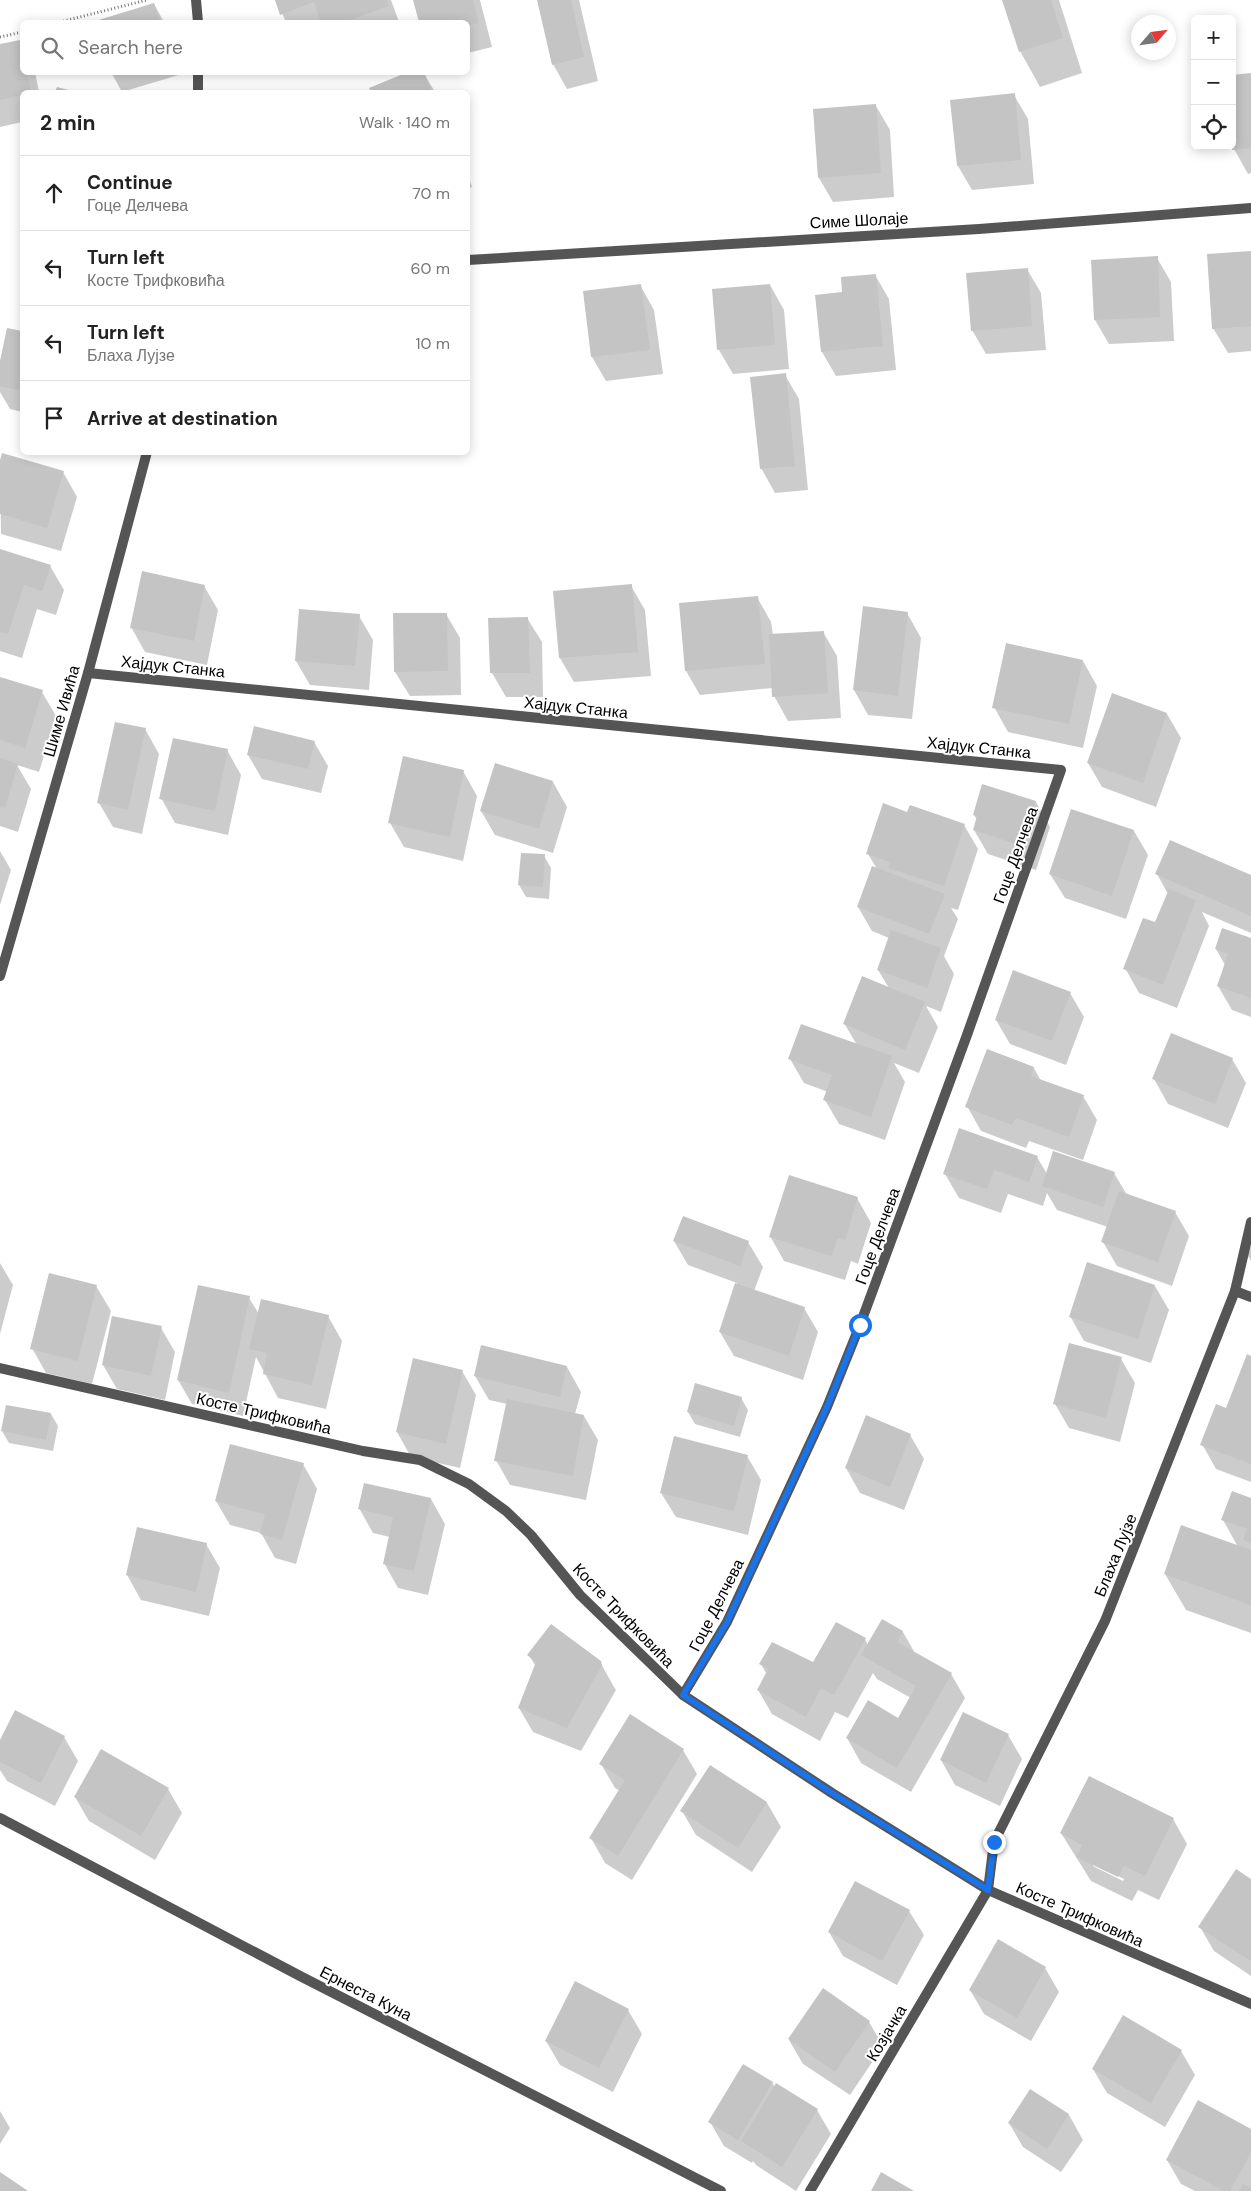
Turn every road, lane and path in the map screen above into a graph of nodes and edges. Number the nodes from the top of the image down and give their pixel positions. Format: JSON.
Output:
{"nodes":[{"id":1,"x":147,"y":0,"type":"edge"},
{"id":2,"x":196,"y":0,"type":"edge"},
{"id":3,"x":68,"y":20,"type":"edge"},
{"id":4,"x":198,"y":20,"type":"edge"},
{"id":5,"x":20,"y":32,"type":"edge"},
{"id":6,"x":0,"y":37,"type":"edge"},
{"id":7,"x":198,"y":75,"type":"edge"},
{"id":8,"x":198,"y":90,"type":"edge"},
{"id":9,"x":1251,"y":208,"type":"edge"},
{"id":10,"x":470,"y":260,"type":"edge"},
{"id":11,"x":146,"y":455,"type":"edge"},
{"id":12,"x":88,"y":673,"type":"junction"},
{"id":13,"x":1061,"y":770,"type":"joint"},
{"id":14,"x":0,"y":976,"type":"edge"},
{"id":15,"x":1251,"y":1222,"type":"edge"},
{"id":16,"x":1235,"y":1292,"type":"junction"},
{"id":17,"x":1251,"y":1297,"type":"edge"},
{"id":18,"x":0,"y":1368,"type":"edge"},
{"id":19,"x":683,"y":1695,"type":"junction"},
{"id":20,"x":0,"y":1818,"type":"edge"},
{"id":21,"x":988,"y":1890,"type":"junction"},
{"id":22,"x":1251,"y":2004,"type":"edge"},
{"id":23,"x":721,"y":2191,"type":"edge"},
{"id":24,"x":810,"y":2191,"type":"edge"}],
"edges":[{"from":1,"to":3,"type":"path"},
{"from":2,"to":4,"type":"street"},
{"from":5,"to":6,"type":"path"},
{"from":7,"to":8,"type":"street"},
{"from":9,"to":10,"type":"street","name":"Симе Шолаје"},
{"from":11,"to":12,"type":"street","name":"Шиме Ивића"},
{"from":12,"to":13,"type":"street","name":"Хајдук Станка"},
{"from":12,"to":14,"type":"street","name":"Шиме Ивића"},
{"from":13,"to":19,"type":"street","name":"Гоце Делчева"},
{"from":15,"to":16,"type":"street","name":"Блаха Лујзе"},
{"from":16,"to":17,"type":"street"},
{"from":16,"to":21,"type":"street","name":"Блаха Лујзе"},
{"from":18,"to":19,"type":"street","name":"Косте Трифковића"},
{"from":19,"to":21,"type":"street","name":"Косте Трифковића"},
{"from":20,"to":23,"type":"street","name":"Ернеста Куна"},
{"from":21,"to":22,"type":"street","name":"Косте Трифковића"},
{"from":21,"to":24,"type":"street","name":"Козјачка"}]}
